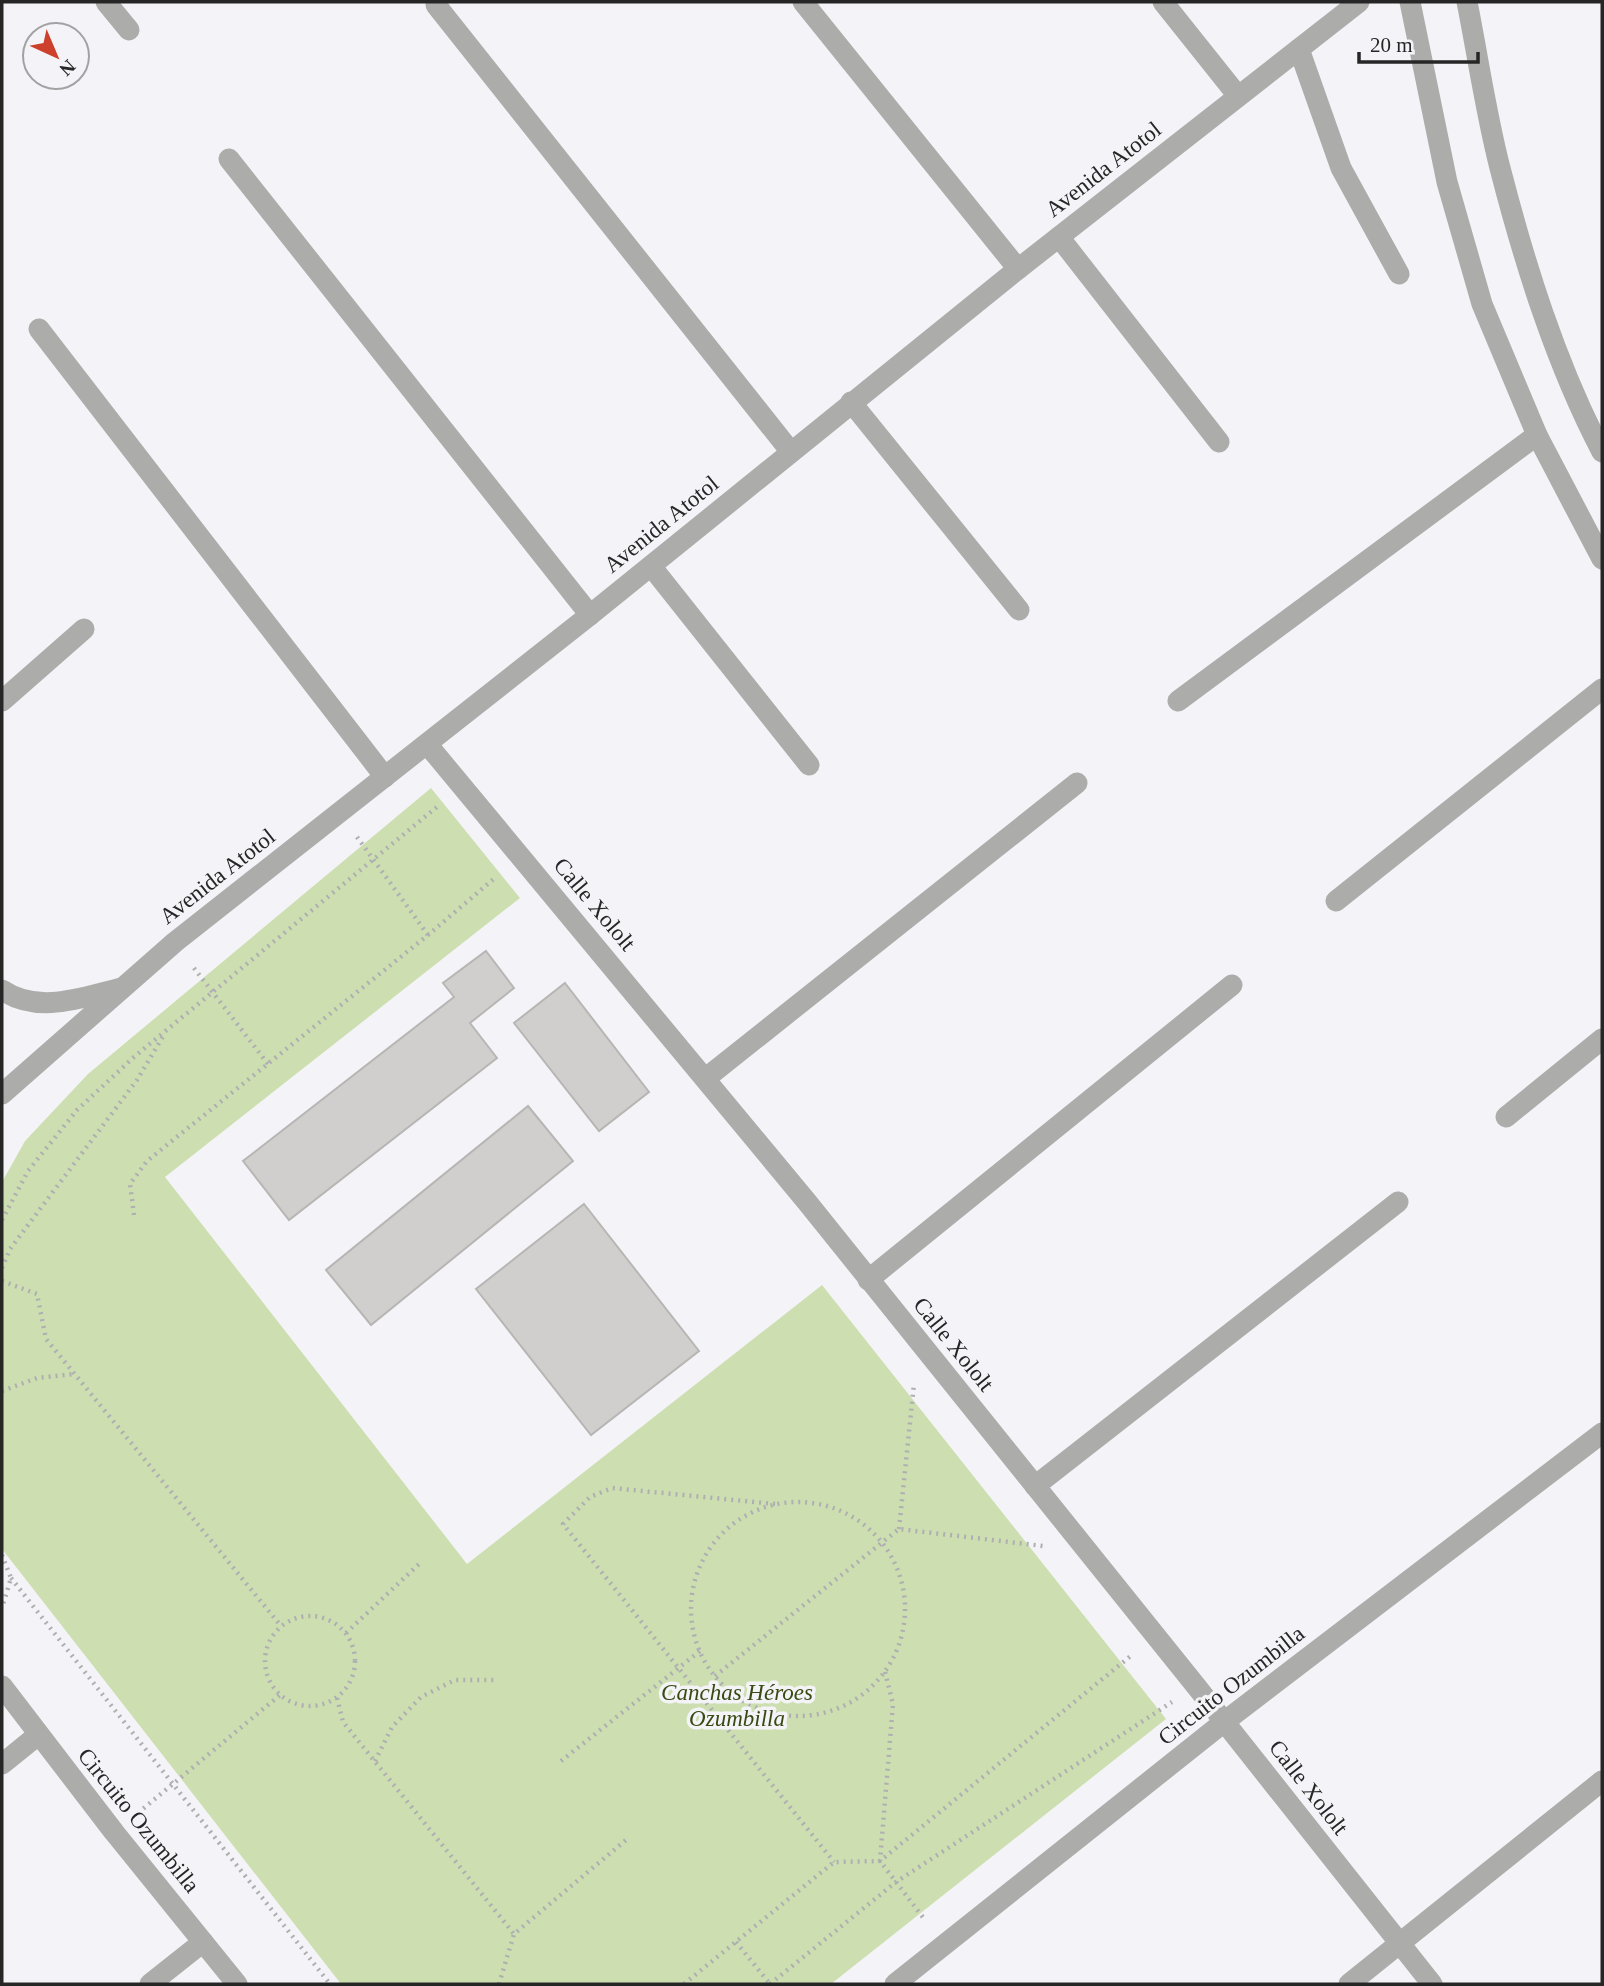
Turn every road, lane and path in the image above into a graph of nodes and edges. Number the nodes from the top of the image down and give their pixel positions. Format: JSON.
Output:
{"nodes":[{"id":1,"x":106,"y":2,"type":"edge"},
{"id":2,"x":803,"y":2,"type":"edge"},
{"id":3,"x":1163,"y":2,"type":"edge"},
{"id":4,"x":1359,"y":2,"type":"edge"},
{"id":5,"x":1410,"y":2,"type":"edge"},
{"id":6,"x":1467,"y":2,"type":"edge"},
{"id":7,"x":436,"y":5,"type":"dead end"},
{"id":8,"x":129,"y":30,"type":"dead end"},
{"id":9,"x":1299,"y":49,"type":"junction"},
{"id":10,"x":1238,"y":96,"type":"junction"},
{"id":11,"x":229,"y":159,"type":"dead end"},
{"id":12,"x":1059,"y":237,"type":"junction"},
{"id":13,"x":1018,"y":269,"type":"junction"},
{"id":14,"x":1399,"y":274,"type":"dead end"},
{"id":15,"x":39,"y":329,"type":"dead end"},
{"id":16,"x":851,"y":402,"type":"junction"},
{"id":17,"x":1537,"y":435,"type":"junction"},
{"id":18,"x":1219,"y":442,"type":"dead end"},
{"id":19,"x":791,"y":452,"type":"junction"},
{"id":20,"x":1602,"y":453,"type":"edge"},
{"id":21,"x":1602,"y":559,"type":"edge"},
{"id":22,"x":651,"y":566,"type":"junction"},
{"id":23,"x":1018,"y":610,"type":"dead end"},
{"id":24,"x":590,"y":615,"type":"junction"},
{"id":25,"x":83,"y":629,"type":"dead end"},
{"id":26,"x":1602,"y":689,"type":"edge"},
{"id":27,"x":2,"y":701,"type":"edge"},
{"id":28,"x":1178,"y":701,"type":"dead end"},
{"id":29,"x":427,"y":744,"type":"junction"},
{"id":30,"x":809,"y":765,"type":"dead end"},
{"id":31,"x":385,"y":777,"type":"junction"},
{"id":32,"x":1077,"y":783,"type":"dead end"},
{"id":33,"x":462,"y":785,"type":"junction"},
{"id":34,"x":338,"y":814,"type":"junction"},
{"id":35,"x":521,"y":856,"type":"junction"},
{"id":36,"x":374,"y":860,"type":"junction"},
{"id":37,"x":1336,"y":901,"type":"dead end"},
{"id":38,"x":428,"y":935,"type":"junction"},
{"id":39,"x":176,"y":942,"type":"junction"},
{"id":40,"x":1232,"y":985,"type":"dead end"},
{"id":41,"x":124,"y":987,"type":"junction"},
{"id":42,"x":2,"y":990,"type":"edge"},
{"id":43,"x":212,"y":992,"type":"junction"},
{"id":44,"x":168,"y":1029,"type":"junction"},
{"id":45,"x":1602,"y":1039,"type":"edge"},
{"id":46,"x":268,"y":1064,"type":"junction"},
{"id":47,"x":706,"y":1078,"type":"junction"},
{"id":48,"x":2,"y":1094,"type":"edge"},
{"id":49,"x":1506,"y":1118,"type":"dead end"},
{"id":50,"x":1398,"y":1202,"type":"dead end"},
{"id":51,"x":134,"y":1215,"type":"dead end"},
{"id":52,"x":2,"y":1220,"type":"edge"},
{"id":53,"x":2,"y":1268,"type":"edge"},
{"id":54,"x":868,"y":1280,"type":"junction"},
{"id":55,"x":2,"y":1281,"type":"edge"},
{"id":56,"x":918,"y":1341,"type":"junction"},
{"id":57,"x":74,"y":1374,"type":"junction"},
{"id":58,"x":2,"y":1391,"type":"edge"},
{"id":59,"x":1602,"y":1433,"type":"edge"},
{"id":60,"x":1035,"y":1486,"type":"junction"},
{"id":61,"x":776,"y":1504,"type":"junction"},
{"id":62,"x":899,"y":1529,"type":"junction"},
{"id":63,"x":882,"y":1543,"type":"junction"},
{"id":64,"x":1087,"y":1550,"type":"junction"},
{"id":65,"x":2,"y":1555,"type":"edge"},
{"id":66,"x":419,"y":1564,"type":"dead end"},
{"id":67,"x":11,"y":1577,"type":"junction"},
{"id":68,"x":2,"y":1608,"type":"edge"},
{"id":69,"x":281,"y":1626,"type":"junction"},
{"id":70,"x":346,"y":1633,"type":"junction"},
{"id":71,"x":1156,"y":1636,"type":"junction"},
{"id":72,"x":700,"y":1651,"type":"junction"},
{"id":73,"x":678,"y":1667,"type":"junction"},
{"id":74,"x":885,"y":1672,"type":"junction"},
{"id":75,"x":715,"y":1676,"type":"junction"},
{"id":76,"x":494,"y":1680,"type":"dead end"},
{"id":77,"x":2,"y":1686,"type":"edge"},
{"id":78,"x":1196,"y":1686,"type":"junction"},
{"id":79,"x":280,"y":1695,"type":"junction"},
{"id":80,"x":337,"y":1698,"type":"junction"},
{"id":81,"x":1224,"y":1722,"type":"junction"},
{"id":82,"x":37,"y":1735,"type":"junction"},
{"id":83,"x":561,"y":1761,"type":"dead end"},
{"id":84,"x":374,"y":1762,"type":"junction"},
{"id":85,"x":2,"y":1764,"type":"edge"},
{"id":86,"x":1602,"y":1781,"type":"edge"},
{"id":87,"x":173,"y":1784,"type":"junction"},
{"id":88,"x":114,"y":1832,"type":"junction"},
{"id":89,"x":626,"y":1840,"type":"dead end"},
{"id":90,"x":880,"y":1861,"type":"junction"},
{"id":91,"x":834,"y":1862,"type":"junction"},
{"id":92,"x":896,"y":1882,"type":"junction"},
{"id":93,"x":514,"y":1934,"type":"junction"},
{"id":94,"x":203,"y":1942,"type":"junction"},
{"id":95,"x":736,"y":1942,"type":"junction"},
{"id":96,"x":1399,"y":1944,"type":"junction"},
{"id":97,"x":944,"y":1945,"type":"junction"},
{"id":98,"x":150,"y":1984,"type":"edge"},
{"id":99,"x":237,"y":1984,"type":"edge"},
{"id":100,"x":330,"y":1984,"type":"edge"},
{"id":101,"x":499,"y":1984,"type":"edge"},
{"id":102,"x":684,"y":1984,"type":"edge"},
{"id":103,"x":770,"y":1984,"type":"edge"},
{"id":104,"x":895,"y":1984,"type":"edge"},
{"id":105,"x":1349,"y":1984,"type":"edge"},
{"id":106,"x":1432,"y":1984,"type":"edge"}],
"edges":[{"from":1,"to":8,"type":"street"},
{"from":2,"to":13,"type":"street"},
{"from":3,"to":10,"type":"street"},
{"from":4,"to":9,"type":"street","name":"Avenida Atotol"},
{"from":5,"to":17,"type":"street"},
{"from":6,"to":20,"type":"street"},
{"from":7,"to":19,"type":"street"},
{"from":9,"to":10,"type":"street","name":"Avenida Atotol"},
{"from":9,"to":14,"type":"street"},
{"from":10,"to":12,"type":"street","name":"Avenida Atotol"},
{"from":11,"to":24,"type":"street"},
{"from":12,"to":13,"type":"street","name":"Avenida Atotol"},
{"from":12,"to":18,"type":"street"},
{"from":13,"to":16,"type":"street","name":"Avenida Atotol"},
{"from":15,"to":31,"type":"street"},
{"from":16,"to":19,"type":"street","name":"Avenida Atotol"},
{"from":16,"to":23,"type":"street"},
{"from":17,"to":21,"type":"street"},
{"from":17,"to":28,"type":"street"},
{"from":19,"to":22,"type":"street","name":"Avenida Atotol"},
{"from":22,"to":24,"type":"street","name":"Avenida Atotol"},
{"from":22,"to":30,"type":"street"},
{"from":24,"to":29,"type":"street","name":"Avenida Atotol"},
{"from":25,"to":27,"type":"street"},
{"from":26,"to":37,"type":"street"},
{"from":29,"to":31,"type":"street","name":"Avenida Atotol"},
{"from":29,"to":33,"type":"street","name":"Calle Xololt"},
{"from":31,"to":34,"type":"street","name":"Avenida Atotol"},
{"from":32,"to":47,"type":"street"},
{"from":33,"to":35,"type":"street","name":"Calle Xololt"},
{"from":33,"to":36,"type":"path"},
{"from":34,"to":36,"type":"path"},
{"from":34,"to":39,"type":"street","name":"Avenida Atotol"},
{"from":35,"to":38,"type":"path"},
{"from":35,"to":47,"type":"street","name":"Calle Xololt"},
{"from":36,"to":38,"type":"path"},
{"from":36,"to":43,"type":"path"},
{"from":38,"to":46,"type":"path"},
{"from":39,"to":41,"type":"street","name":"Avenida Atotol"},
{"from":39,"to":43,"type":"path"},
{"from":40,"to":54,"type":"street"},
{"from":41,"to":42,"type":"street"},
{"from":41,"to":48,"type":"street","name":"Avenida Atotol"},
{"from":43,"to":44,"type":"path"},
{"from":43,"to":46,"type":"path"},
{"from":44,"to":52,"type":"path"},
{"from":44,"to":53,"type":"path"},
{"from":45,"to":49,"type":"street"},
{"from":46,"to":51,"type":"path"},
{"from":47,"to":54,"type":"street","name":"Calle Xololt"},
{"from":50,"to":60,"type":"street"},
{"from":54,"to":56,"type":"street","name":"Calle Xololt"},
{"from":55,"to":57,"type":"path"},
{"from":56,"to":60,"type":"street","name":"Calle Xololt"},
{"from":56,"to":62,"type":"path"},
{"from":57,"to":58,"type":"path"},
{"from":57,"to":69,"type":"path"},
{"from":59,"to":81,"type":"street","name":"Circuito Ozumbilla"},
{"from":60,"to":64,"type":"street","name":"Calle Xololt"},
{"from":61,"to":63,"type":"path"},
{"from":61,"to":72,"type":"path"},
{"from":61,"to":73,"type":"path"},
{"from":62,"to":63,"type":"path"},
{"from":62,"to":64,"type":"path"},
{"from":63,"to":74,"type":"path"},
{"from":63,"to":75,"type":"path"},
{"from":64,"to":71,"type":"street","name":"Calle Xololt"},
{"from":65,"to":67,"type":"path"},
{"from":66,"to":70,"type":"path"},
{"from":67,"to":68,"type":"path"},
{"from":67,"to":87,"type":"path"},
{"from":69,"to":70,"type":"path"},
{"from":69,"to":79,"type":"path"},
{"from":70,"to":80,"type":"path"},
{"from":71,"to":78,"type":"street","name":"Calle Xololt"},
{"from":71,"to":90,"type":"path"},
{"from":72,"to":73,"type":"path"},
{"from":72,"to":75,"type":"path"},
{"from":73,"to":83,"type":"path"},
{"from":73,"to":91,"type":"path"},
{"from":74,"to":75,"type":"path"},
{"from":74,"to":90,"type":"path"},
{"from":76,"to":84,"type":"path"},
{"from":77,"to":82,"type":"street","name":"Circuito Ozumbilla"},
{"from":78,"to":81,"type":"street","name":"Calle Xololt"},
{"from":78,"to":92,"type":"path"},
{"from":79,"to":80,"type":"path"},
{"from":79,"to":87,"type":"path"},
{"from":80,"to":84,"type":"path"},
{"from":81,"to":96,"type":"street","name":"Calle Xololt"},
{"from":81,"to":97,"type":"street","name":"Circuito Ozumbilla"},
{"from":82,"to":85,"type":"street"},
{"from":82,"to":88,"type":"street","name":"Circuito Ozumbilla"},
{"from":84,"to":93,"type":"path"},
{"from":86,"to":96,"type":"street"},
{"from":87,"to":88,"type":"path"},
{"from":87,"to":100,"type":"path"},
{"from":88,"to":94,"type":"street","name":"Circuito Ozumbilla"},
{"from":89,"to":93,"type":"path"},
{"from":90,"to":91,"type":"path"},
{"from":90,"to":92,"type":"path"},
{"from":91,"to":95,"type":"path"},
{"from":92,"to":97,"type":"path"},
{"from":92,"to":103,"type":"path"},
{"from":93,"to":101,"type":"path"},
{"from":94,"to":98,"type":"street"},
{"from":94,"to":99,"type":"street","name":"Circuito Ozumbilla"},
{"from":95,"to":102,"type":"path"},
{"from":95,"to":103,"type":"path"},
{"from":96,"to":105,"type":"street"},
{"from":96,"to":106,"type":"street","name":"Calle Xololt"},
{"from":97,"to":104,"type":"street","name":"Circuito Ozumbilla"}]}
